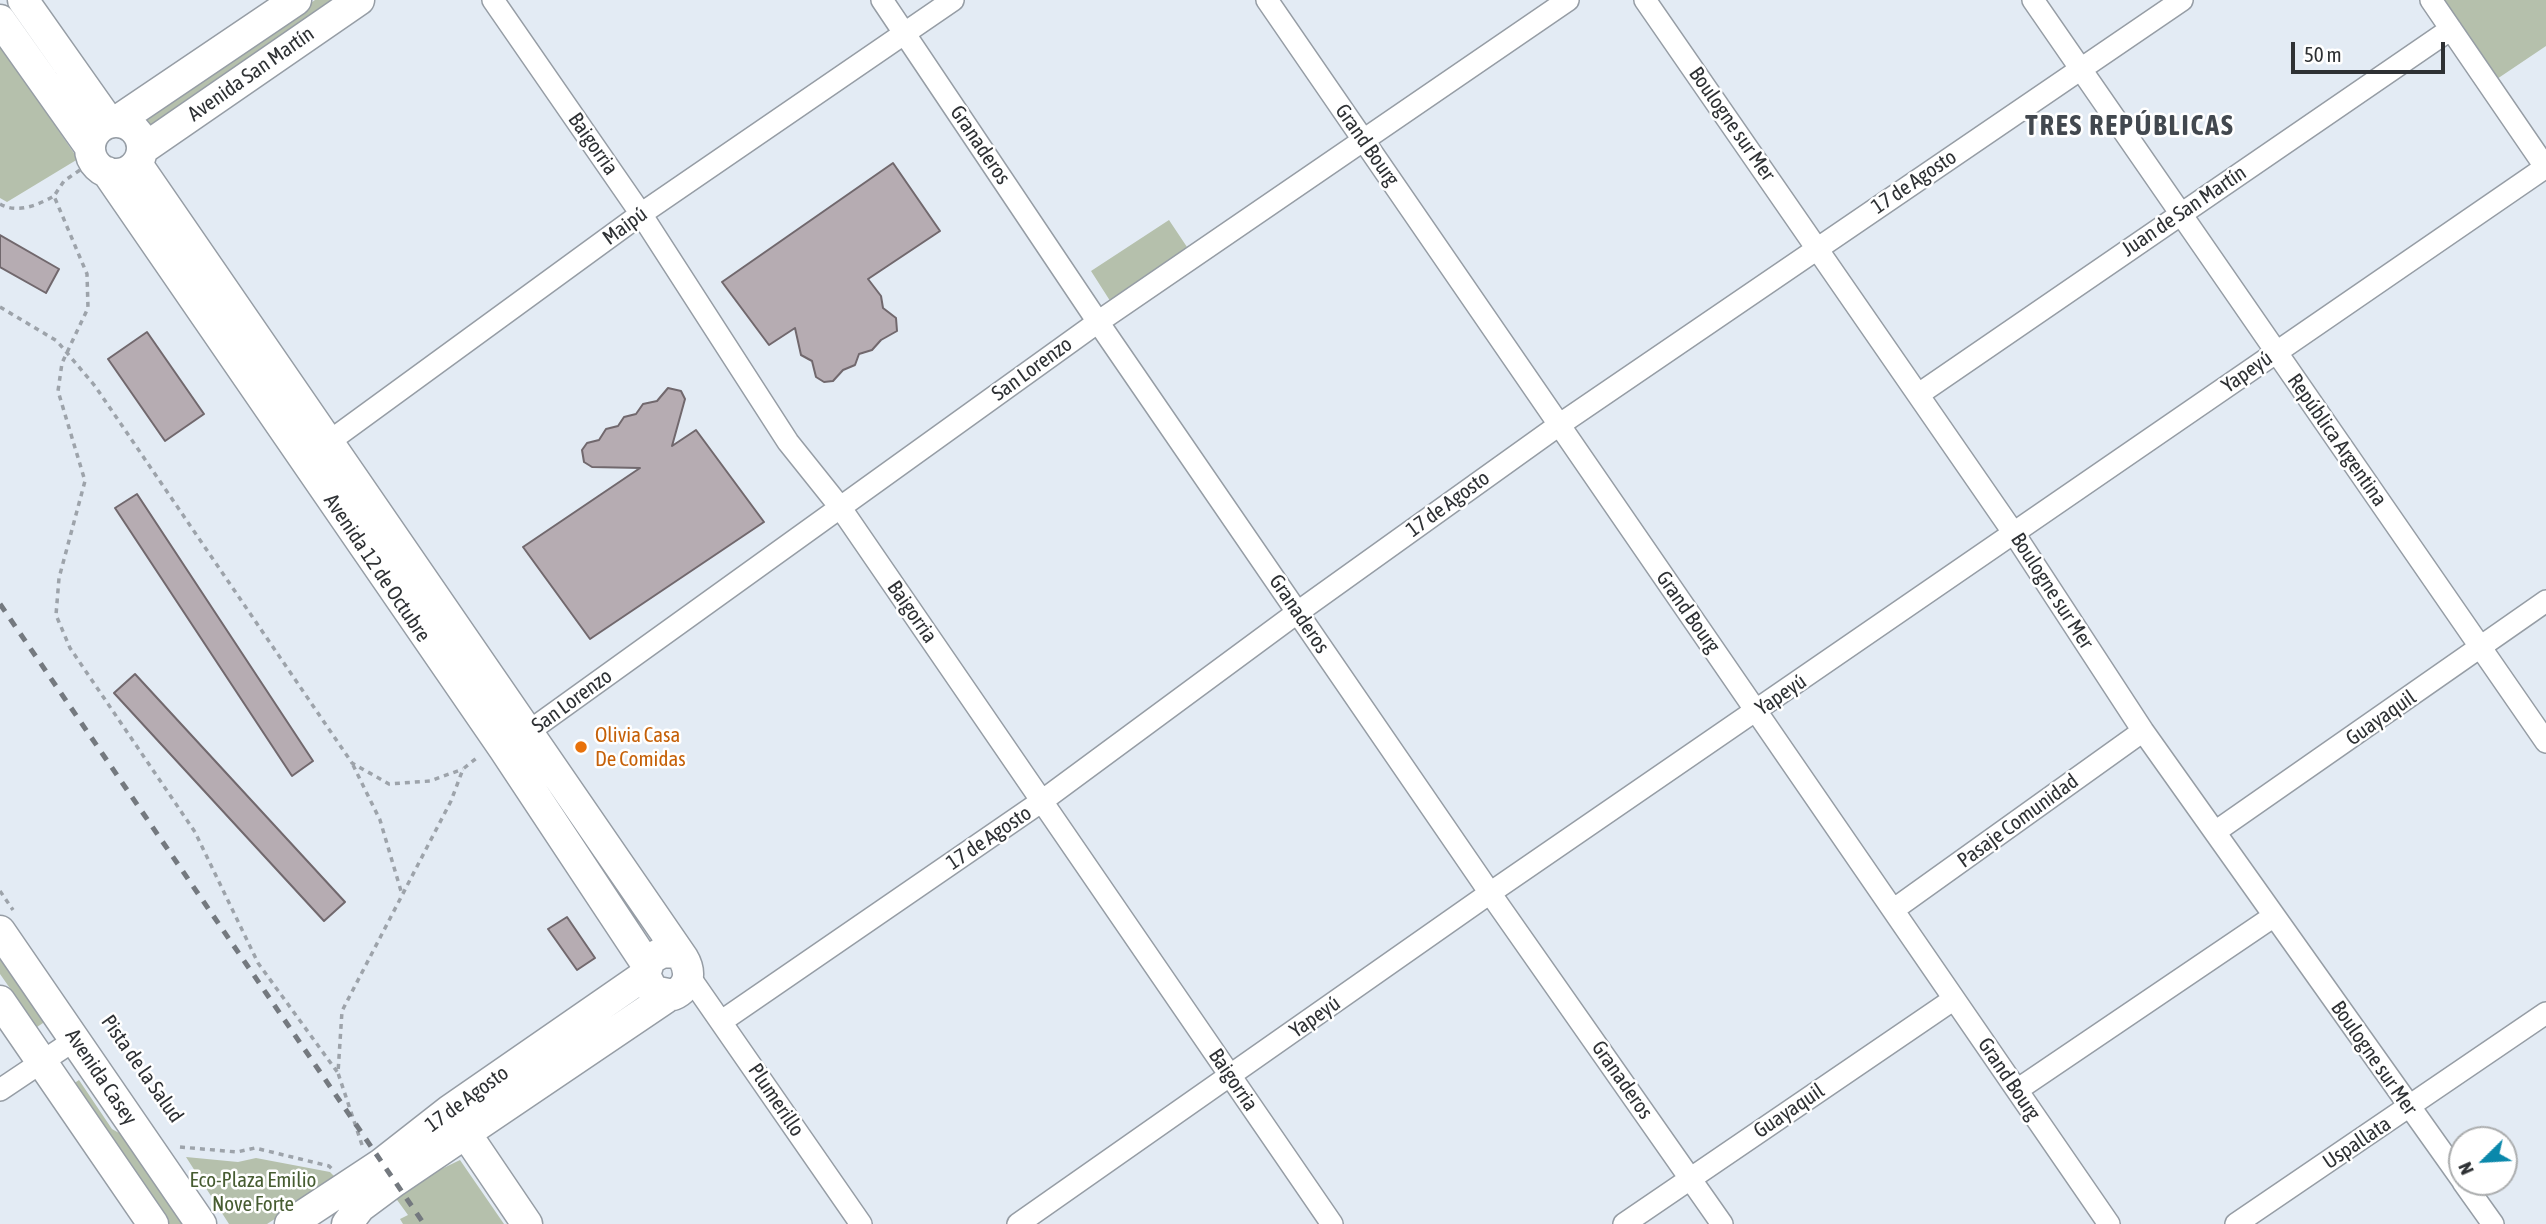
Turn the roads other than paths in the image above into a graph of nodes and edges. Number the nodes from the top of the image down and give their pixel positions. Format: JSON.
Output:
{"nodes":[{"id":1,"x":23,"y":0,"type":"edge"},
{"id":2,"x":296,"y":0,"type":"edge"},
{"id":3,"x":359,"y":0,"type":"edge"},
{"id":4,"x":494,"y":0,"type":"edge"},
{"id":5,"x":882,"y":0,"type":"edge"},
{"id":6,"x":953,"y":0,"type":"edge"},
{"id":7,"x":1267,"y":0,"type":"edge"},
{"id":8,"x":1568,"y":0,"type":"edge"},
{"id":9,"x":1645,"y":0,"type":"edge"},
{"id":10,"x":2033,"y":0,"type":"edge"},
{"id":11,"x":2182,"y":0,"type":"edge"},
{"id":12,"x":2431,"y":0,"type":"edge"},
{"id":13,"x":0,"y":20,"type":"edge"},
{"id":14,"x":2451,"y":29,"type":"junction"},
{"id":15,"x":905,"y":33,"type":"junction"},
{"id":16,"x":2081,"y":69,"type":"junction"},
{"id":17,"x":113,"y":122,"type":"junction"},
{"id":18,"x":1363,"y":140,"type":"junction"},
{"id":19,"x":140,"y":156,"type":"junction"},
{"id":20,"x":97,"y":160,"type":"junction"},
{"id":21,"x":2546,"y":168,"type":"edge"},
{"id":22,"x":2180,"y":213,"type":"junction"},
{"id":23,"x":641,"y":214,"type":"junction"},
{"id":24,"x":1818,"y":248,"type":"junction"},
{"id":25,"x":1098,"y":322,"type":"junction"},
{"id":26,"x":2276,"y":352,"type":"junction"},
{"id":27,"x":1919,"y":394,"type":"junction"},
{"id":28,"x":1559,"y":425,"type":"junction"},
{"id":29,"x":329,"y":442,"type":"junction"},
{"id":30,"x":303,"y":460,"type":"junction"},
{"id":31,"x":840,"y":507,"type":"junction"},
{"id":32,"x":2015,"y":534,"type":"junction"},
{"id":33,"x":2546,"y":601,"type":"edge"},
{"id":34,"x":1298,"y":612,"type":"junction"},
{"id":35,"x":2481,"y":649,"type":"junction"},
{"id":36,"x":1757,"y":712,"type":"junction"},
{"id":37,"x":2143,"y":731,"type":"junction"},
{"id":38,"x":528,"y":733,"type":"junction"},
{"id":39,"x":2546,"y":742,"type":"edge"},
{"id":40,"x":500,"y":745,"type":"junction"},
{"id":41,"x":1042,"y":802,"type":"junction"},
{"id":42,"x":2215,"y":832,"type":"junction"},
{"id":43,"x":1490,"y":893,"type":"junction"},
{"id":44,"x":1893,"y":910,"type":"junction"},
{"id":45,"x":2274,"y":916,"type":"junction"},
{"id":46,"x":8,"y":922,"type":"edge"},
{"id":47,"x":646,"y":970,"type":"junction"},
{"id":48,"x":679,"y":975,"type":"junction"},
{"id":49,"x":1954,"y":999,"type":"junction"},
{"id":50,"x":0,"y":1001,"type":"edge"},
{"id":51,"x":2546,"y":1013,"type":"edge"},
{"id":52,"x":722,"y":1021,"type":"junction"},
{"id":53,"x":76,"y":1040,"type":"junction"},
{"id":54,"x":42,"y":1062,"type":"junction"},
{"id":55,"x":1231,"y":1076,"type":"junction"},
{"id":56,"x":0,"y":1090,"type":"edge"},
{"id":57,"x":2017,"y":1090,"type":"junction"},
{"id":58,"x":2409,"y":1107,"type":"junction"},
{"id":59,"x":458,"y":1122,"type":"junction"},
{"id":60,"x":2448,"y":1160,"type":"edge"},
{"id":61,"x":1691,"y":1178,"type":"junction"},
{"id":62,"x":2473,"y":1196,"type":"edge"},
{"id":63,"x":153,"y":1224,"type":"edge"},
{"id":64,"x":201,"y":1224,"type":"edge"},
{"id":65,"x":290,"y":1224,"type":"edge"},
{"id":66,"x":347,"y":1224,"type":"edge"},
{"id":67,"x":527,"y":1224,"type":"edge"},
{"id":68,"x":861,"y":1224,"type":"edge"},
{"id":69,"x":1018,"y":1224,"type":"edge"},
{"id":70,"x":1332,"y":1224,"type":"edge"},
{"id":71,"x":1624,"y":1224,"type":"edge"},
{"id":72,"x":1722,"y":1224,"type":"edge"},
{"id":73,"x":2109,"y":1224,"type":"edge"},
{"id":74,"x":2236,"y":1224,"type":"edge"},
{"id":75,"x":2493,"y":1224,"type":"edge"}],
"edges":[{"from":1,"to":17,"type":"main road"},
{"from":2,"to":17,"type":"main road","name":"Avenida San Martín"},
{"from":3,"to":19,"type":"main road","name":"Avenida San Martín"},
{"from":4,"to":23,"type":"street","name":"Baigorria"},
{"from":5,"to":15,"type":"street","name":"Granaderos"},
{"from":6,"to":15,"type":"street","name":"Maipú"},
{"from":7,"to":18,"type":"street","name":"Grand Bourg"},
{"from":8,"to":18,"type":"street","name":"San Lorenzo"},
{"from":9,"to":24,"type":"street","name":"Boulogne sur Mer"},
{"from":10,"to":16,"type":"street","name":"República Argentina"},
{"from":11,"to":16,"type":"street","name":"17 de Agosto"},
{"from":12,"to":14,"type":"street"},
{"from":13,"to":20,"type":"main road","name":"Avenida 12 de Octubre"},
{"from":14,"to":21,"type":"street"},
{"from":14,"to":22,"type":"street","name":"Juan de San Martín"},
{"from":15,"to":23,"type":"street","name":"Maipú"},
{"from":15,"to":25,"type":"street","name":"Granaderos"},
{"from":16,"to":22,"type":"street","name":"República Argentina"},
{"from":16,"to":24,"type":"street","name":"17 de Agosto"},
{"from":17,"to":19,"type":"main road"},
{"from":17,"to":20,"type":"main road"},
{"from":18,"to":25,"type":"street","name":"San Lorenzo"},
{"from":18,"to":28,"type":"street","name":"Grand Bourg"},
{"from":19,"to":20,"type":"main road"},
{"from":19,"to":29,"type":"main road","name":"Avenida 12 de Octubre"},
{"from":20,"to":30,"type":"main road","name":"Avenida 12 de Octubre"},
{"from":21,"to":26,"type":"street","name":"Yapeyú"},
{"from":22,"to":26,"type":"street","name":"República Argentina"},
{"from":22,"to":27,"type":"street","name":"Juan de San Martín"},
{"from":23,"to":29,"type":"street","name":"Maipú"},
{"from":23,"to":31,"type":"street","name":"Baigorria"},
{"from":24,"to":27,"type":"street","name":"Boulogne sur Mer"},
{"from":24,"to":28,"type":"street","name":"17 de Agosto"},
{"from":25,"to":31,"type":"street","name":"San Lorenzo"},
{"from":25,"to":34,"type":"street","name":"Granaderos"},
{"from":26,"to":32,"type":"street","name":"Yapeyú"},
{"from":26,"to":35,"type":"street","name":"República Argentina"},
{"from":27,"to":32,"type":"street","name":"Boulogne sur Mer"},
{"from":28,"to":34,"type":"street","name":"17 de Agosto"},
{"from":28,"to":36,"type":"street","name":"Grand Bourg"},
{"from":29,"to":30,"type":"street","name":"Maipú"},
{"from":29,"to":38,"type":"main road","name":"Avenida 12 de Octubre"},
{"from":30,"to":40,"type":"main road","name":"Avenida 12 de Octubre"},
{"from":31,"to":38,"type":"street","name":"San Lorenzo"},
{"from":31,"to":41,"type":"street","name":"Baigorria"},
{"from":32,"to":36,"type":"street","name":"Yapeyú"},
{"from":32,"to":37,"type":"street","name":"Boulogne sur Mer"},
{"from":33,"to":35,"type":"street","name":"Guayaquil"},
{"from":34,"to":41,"type":"street","name":"17 de Agosto"},
{"from":34,"to":43,"type":"street","name":"Granaderos"},
{"from":35,"to":39,"type":"street","name":"República Argentina"},
{"from":35,"to":42,"type":"street","name":"Guayaquil"},
{"from":36,"to":43,"type":"street","name":"Yapeyú"},
{"from":36,"to":44,"type":"street","name":"Grand Bourg"},
{"from":37,"to":42,"type":"street","name":"Boulogne sur Mer"},
{"from":37,"to":44,"type":"street","name":"Pasaje Comunidad"},
{"from":38,"to":40,"type":"street","name":"San Lorenzo"},
{"from":38,"to":48,"type":"main road","name":"Avenida 12 de Octubre"},
{"from":40,"to":47,"type":"main road","name":"Avenida 12 de Octubre"},
{"from":41,"to":52,"type":"street","name":"17 de Agosto"},
{"from":41,"to":55,"type":"street","name":"Baigorria"},
{"from":42,"to":45,"type":"street","name":"Boulogne sur Mer"},
{"from":43,"to":55,"type":"street","name":"Yapeyú"},
{"from":43,"to":61,"type":"street","name":"Granaderos"},
{"from":44,"to":49,"type":"street","name":"Grand Bourg"},
{"from":45,"to":57,"type":"street"},
{"from":45,"to":58,"type":"street","name":"Boulogne sur Mer"},
{"from":46,"to":53,"type":"main road","name":"Avenida Casey"},
{"from":47,"to":48,"type":"main road","name":"Avenida 12 de Octubre"},
{"from":47,"to":59,"type":"main road","name":"17 de Agosto"},
{"from":48,"to":52,"type":"street","name":"Plumerillo"},
{"from":48,"to":59,"type":"main road","name":"17 de Agosto"},
{"from":49,"to":57,"type":"street","name":"Grand Bourg"},
{"from":49,"to":61,"type":"street","name":"Guayaquil"},
{"from":50,"to":54,"type":"main road","name":"Avenida Casey"},
{"from":51,"to":58,"type":"street","name":"Uspallata"},
{"from":52,"to":68,"type":"street","name":"Plumerillo"},
{"from":53,"to":54,"type":"street"},
{"from":53,"to":64,"type":"main road","name":"Avenida Casey"},
{"from":54,"to":56,"type":"street"},
{"from":54,"to":63,"type":"main road","name":"Avenida Casey"},
{"from":55,"to":69,"type":"street","name":"Yapeyú"},
{"from":55,"to":70,"type":"street","name":"Baigorria"},
{"from":57,"to":73,"type":"street","name":"Grand Bourg"},
{"from":58,"to":60,"type":"street","name":"Boulogne sur Mer"},
{"from":58,"to":74,"type":"street","name":"Uspallata"},
{"from":59,"to":65,"type":"main road","name":"17 de Agosto"},
{"from":59,"to":66,"type":"main road","name":"17 de Agosto"},
{"from":59,"to":67,"type":"main road"},
{"from":61,"to":71,"type":"street","name":"Guayaquil"},
{"from":61,"to":72,"type":"street","name":"Granaderos"},
{"from":62,"to":75,"type":"street","name":"Boulogne sur Mer"}]}
